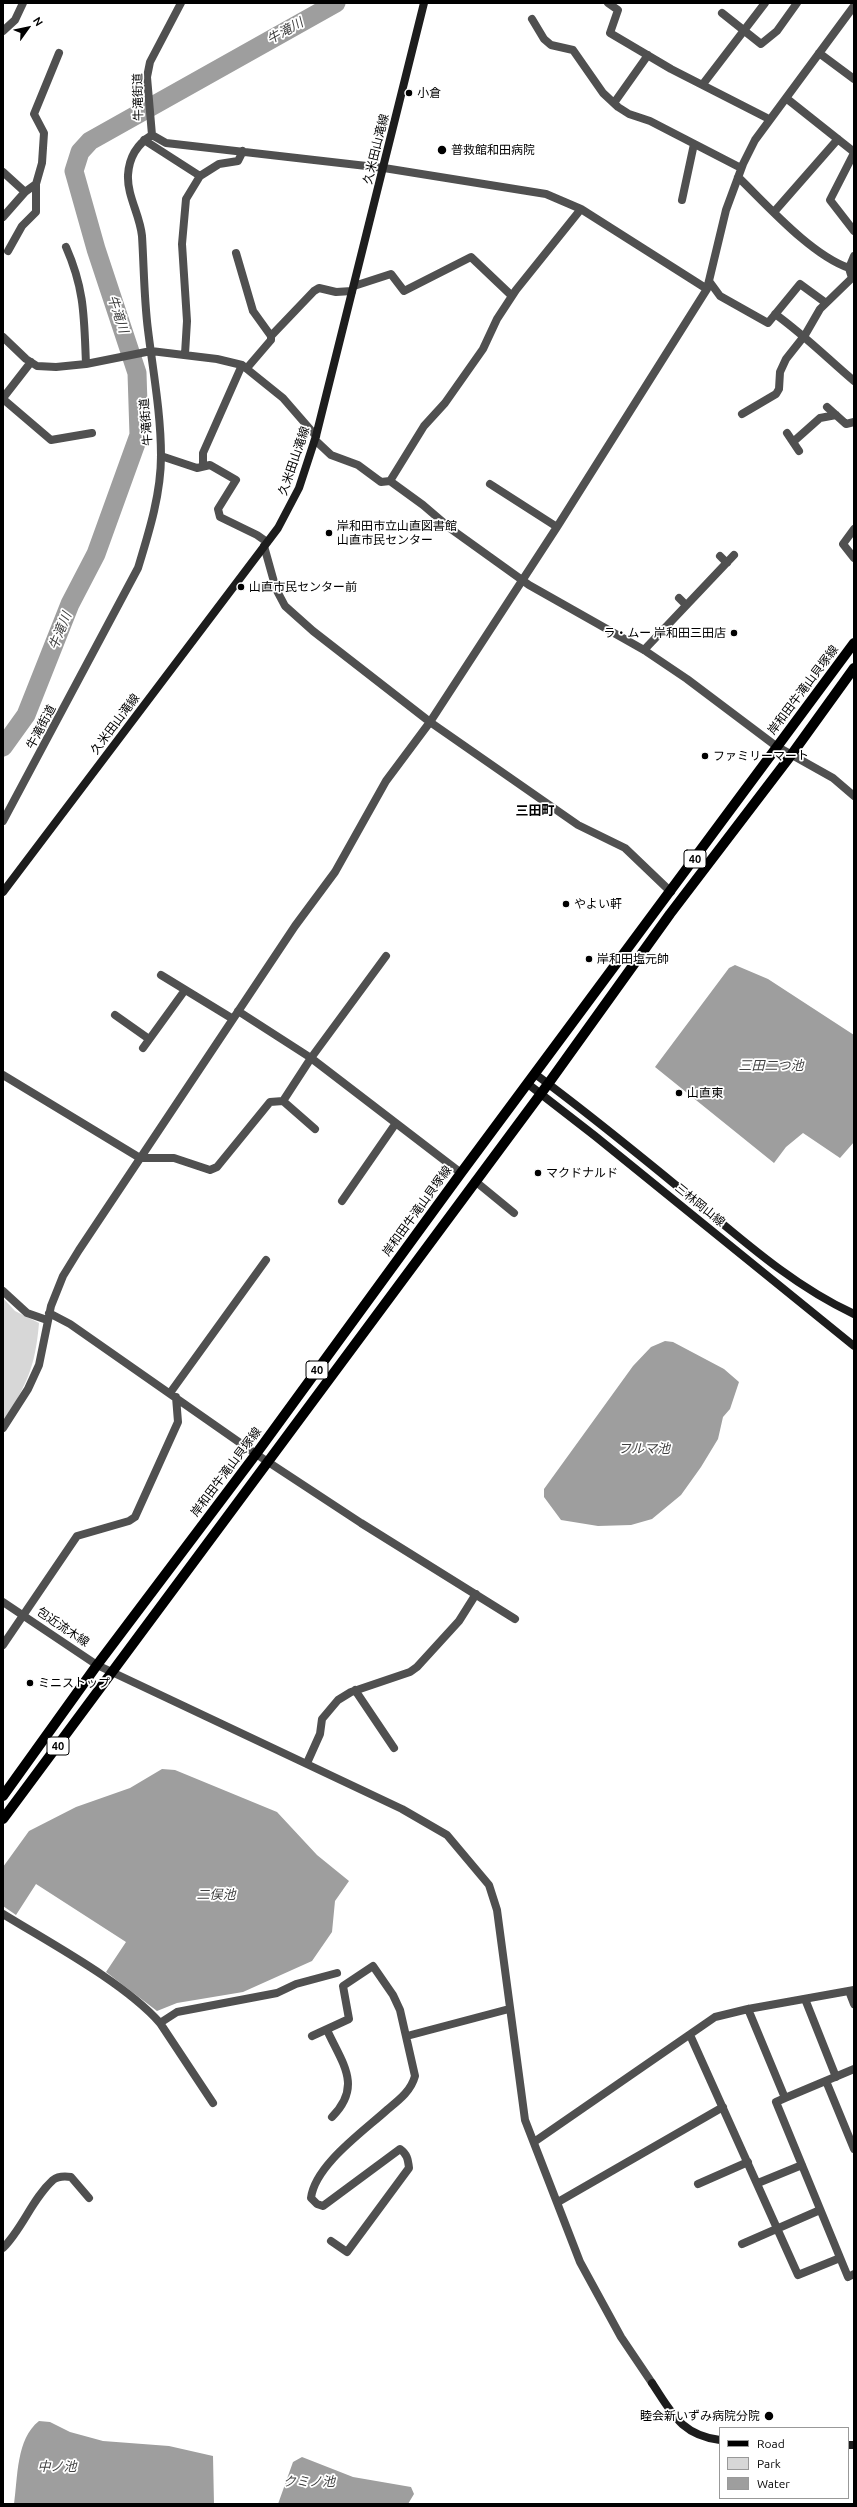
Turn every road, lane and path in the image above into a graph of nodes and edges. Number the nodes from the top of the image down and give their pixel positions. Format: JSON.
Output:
{"nodes":[{"id":1,"x":23,"y":3,"type":"edge"},
{"id":2,"x":181,"y":3,"type":"edge"},
{"id":3,"x":424,"y":3,"type":"edge"},
{"id":4,"x":608,"y":3,"type":"edge"},
{"id":5,"x":765,"y":3,"type":"edge"},
{"id":6,"x":797,"y":3,"type":"edge"},
{"id":7,"x":854,"y":6,"type":"edge"},
{"id":8,"x":722,"y":13,"type":"dead end"},
{"id":9,"x":532,"y":19,"type":"dead end"},
{"id":10,"x":3,"y":31,"type":"edge"},
{"id":11,"x":744,"y":31,"type":"junction"},
{"id":12,"x":59,"y":53,"type":"dead end"},
{"id":13,"x":819,"y":53,"type":"junction"},
{"id":14,"x":648,"y":55,"type":"junction"},
{"id":15,"x":854,"y":79,"type":"edge"},
{"id":16,"x":703,"y":84,"type":"junction"},
{"id":17,"x":786,"y":98,"type":"junction"},
{"id":18,"x":614,"y":103,"type":"junction"},
{"id":19,"x":769,"y":118,"type":"junction"},
{"id":20,"x":151,"y":133,"type":"junction"},
{"id":21,"x":838,"y":139,"type":"junction"},
{"id":22,"x":144,"y":140,"type":"junction"},
{"id":23,"x":694,"y":144,"type":"junction"},
{"id":24,"x":243,"y":151,"type":"junction"},
{"id":25,"x":854,"y":153,"type":"edge"},
{"id":26,"x":384,"y":168,"type":"junction"},
{"id":27,"x":741,"y":168,"type":"junction"},
{"id":28,"x":3,"y":172,"type":"edge"},
{"id":29,"x":200,"y":176,"type":"junction"},
{"id":30,"x":738,"y":177,"type":"junction"},
{"id":31,"x":36,"y":184,"type":"junction"},
{"id":32,"x":25,"y":192,"type":"junction"},
{"id":33,"x":682,"y":200,"type":"dead end"},
{"id":34,"x":582,"y":209,"type":"junction"},
{"id":35,"x":774,"y":212,"type":"junction"},
{"id":36,"x":3,"y":217,"type":"edge"},
{"id":37,"x":854,"y":231,"type":"edge"},
{"id":38,"x":66,"y":247,"type":"dead end"},
{"id":39,"x":8,"y":251,"type":"dead end"},
{"id":40,"x":236,"y":253,"type":"dead end"},
{"id":41,"x":854,"y":256,"type":"edge"},
{"id":42,"x":849,"y":268,"type":"junction"},
{"id":43,"x":708,"y":285,"type":"junction"},
{"id":44,"x":353,"y":289,"type":"junction"},
{"id":45,"x":512,"y":296,"type":"junction"},
{"id":46,"x":826,"y":303,"type":"junction"},
{"id":47,"x":775,"y":314,"type":"junction"},
{"id":48,"x":805,"y":335,"type":"junction"},
{"id":49,"x":271,"y":336,"type":"junction"},
{"id":50,"x":3,"y":337,"type":"edge"},
{"id":51,"x":149,"y":352,"type":"junction"},
{"id":52,"x":184,"y":354,"type":"junction"},
{"id":53,"x":31,"y":362,"type":"junction"},
{"id":54,"x":86,"y":364,"type":"junction"},
{"id":55,"x":245,"y":366,"type":"junction"},
{"id":56,"x":854,"y":381,"type":"edge"},
{"id":57,"x":3,"y":398,"type":"edge"},
{"id":58,"x":827,"y":407,"type":"dead end"},
{"id":59,"x":742,"y":414,"type":"dead end"},
{"id":60,"x":836,"y":415,"type":"junction"},
{"id":61,"x":854,"y":422,"type":"edge"},
{"id":62,"x":92,"y":433,"type":"dead end"},
{"id":63,"x":787,"y":433,"type":"dead end"},
{"id":64,"x":316,"y":438,"type":"junction"},
{"id":65,"x":793,"y":442,"type":"junction"},
{"id":66,"x":799,"y":451,"type":"dead end"},
{"id":67,"x":161,"y":456,"type":"junction"},
{"id":68,"x":203,"y":465,"type":"junction"},
{"id":69,"x":390,"y":481,"type":"junction"},
{"id":70,"x":490,"y":484,"type":"dead end"},
{"id":71,"x":557,"y":527,"type":"junction"},
{"id":72,"x":854,"y":528,"type":"edge"},
{"id":73,"x":265,"y":544,"type":"junction"},
{"id":74,"x":734,"y":555,"type":"dead end"},
{"id":75,"x":720,"y":556,"type":"dead end"},
{"id":76,"x":854,"y":558,"type":"edge"},
{"id":77,"x":727,"y":563,"type":"junction"},
{"id":78,"x":522,"y":580,"type":"junction"},
{"id":79,"x":679,"y":598,"type":"dead end"},
{"id":80,"x":686,"y":605,"type":"junction"},
{"id":81,"x":854,"y":643,"type":"edge"},
{"id":82,"x":644,"y":650,"type":"junction"},
{"id":83,"x":854,"y":668,"type":"edge"},
{"id":84,"x":430,"y":722,"type":"junction"},
{"id":85,"x":776,"y":746,"type":"junction"},
{"id":86,"x":792,"y":754,"type":"junction"},
{"id":87,"x":854,"y":796,"type":"edge"},
{"id":88,"x":3,"y":821,"type":"edge"},
{"id":89,"x":3,"y":892,"type":"edge"},
{"id":90,"x":671,"y":892,"type":"junction"},
{"id":91,"x":386,"y":956,"type":"dead end"},
{"id":92,"x":161,"y":975,"type":"dead end"},
{"id":93,"x":185,"y":990,"type":"junction"},
{"id":94,"x":238,"y":1011,"type":"junction"},
{"id":95,"x":114,"y":1015,"type":"dead end"},
{"id":96,"x":233,"y":1019,"type":"junction"},
{"id":97,"x":149,"y":1039,"type":"junction"},
{"id":98,"x":143,"y":1048,"type":"dead end"},
{"id":99,"x":311,"y":1058,"type":"junction"},
{"id":100,"x":535,"y":1074,"type":"junction"},
{"id":101,"x":3,"y":1075,"type":"edge"},
{"id":102,"x":528,"y":1084,"type":"junction"},
{"id":103,"x":548,"y":1084,"type":"junction"},
{"id":104,"x":540,"y":1094,"type":"junction"},
{"id":105,"x":282,"y":1101,"type":"junction"},
{"id":106,"x":396,"y":1123,"type":"junction"},
{"id":107,"x":315,"y":1129,"type":"dead end"},
{"id":108,"x":140,"y":1158,"type":"junction"},
{"id":109,"x":461,"y":1173,"type":"junction"},
{"id":110,"x":475,"y":1181,"type":"junction"},
{"id":111,"x":342,"y":1201,"type":"dead end"},
{"id":112,"x":514,"y":1212,"type":"dead end"},
{"id":113,"x":266,"y":1260,"type":"dead end"},
{"id":114,"x":3,"y":1291,"type":"edge"},
{"id":115,"x":854,"y":1314,"type":"edge"},
{"id":116,"x":48,"y":1316,"type":"junction"},
{"id":117,"x":854,"y":1346,"type":"edge"},
{"id":118,"x":173,"y":1395,"type":"junction"},
{"id":119,"x":3,"y":1428,"type":"edge"},
{"id":120,"x":256,"y":1454,"type":"junction"},
{"id":121,"x":268,"y":1460,"type":"junction"},
{"id":122,"x":476,"y":1594,"type":"junction"},
{"id":123,"x":3,"y":1602,"type":"edge"},
{"id":124,"x":23,"y":1615,"type":"junction"},
{"id":125,"x":515,"y":1619,"type":"dead end"},
{"id":126,"x":3,"y":1645,"type":"edge"},
{"id":127,"x":97,"y":1665,"type":"junction"},
{"id":128,"x":111,"y":1671,"type":"junction"},
{"id":129,"x":356,"y":1690,"type":"junction"},
{"id":130,"x":394,"y":1748,"type":"dead end"},
{"id":131,"x":307,"y":1763,"type":"junction"},
{"id":132,"x":3,"y":1796,"type":"edge"},
{"id":133,"x":3,"y":1819,"type":"edge"},
{"id":134,"x":3,"y":1914,"type":"edge"},
{"id":135,"x":337,"y":1973,"type":"dead end"},
{"id":136,"x":851,"y":1991,"type":"edge"},
{"id":137,"x":805,"y":1999,"type":"junction"},
{"id":138,"x":854,"y":2004,"type":"edge"},
{"id":139,"x":509,"y":2009,"type":"junction"},
{"id":140,"x":748,"y":2009,"type":"junction"},
{"id":141,"x":160,"y":2023,"type":"junction"},
{"id":142,"x":326,"y":2030,"type":"junction"},
{"id":143,"x":690,"y":2035,"type":"junction"},
{"id":144,"x":312,"y":2036,"type":"dead end"},
{"id":145,"x":407,"y":2036,"type":"junction"},
{"id":146,"x":854,"y":2069,"type":"edge"},
{"id":147,"x":836,"y":2077,"type":"junction"},
{"id":148,"x":826,"y":2081,"type":"junction"},
{"id":149,"x":785,"y":2098,"type":"junction"},
{"id":150,"x":213,"y":2103,"type":"dead end"},
{"id":151,"x":723,"y":2107,"type":"junction"},
{"id":152,"x":332,"y":2118,"type":"dead end"},
{"id":153,"x":534,"y":2142,"type":"junction"},
{"id":154,"x":854,"y":2150,"type":"edge"},
{"id":155,"x":748,"y":2162,"type":"junction"},
{"id":156,"x":802,"y":2165,"type":"junction"},
{"id":157,"x":758,"y":2183,"type":"junction"},
{"id":158,"x":698,"y":2184,"type":"dead end"},
{"id":159,"x":89,"y":2198,"type":"dead end"},
{"id":160,"x":558,"y":2202,"type":"junction"},
{"id":161,"x":820,"y":2210,"type":"junction"},
{"id":162,"x":778,"y":2229,"type":"junction"},
{"id":163,"x":331,"y":2240,"type":"dead end"},
{"id":164,"x":742,"y":2244,"type":"dead end"},
{"id":165,"x":3,"y":2248,"type":"edge"},
{"id":166,"x":840,"y":2258,"type":"junction"},
{"id":167,"x":854,"y":2274,"type":"edge"},
{"id":168,"x":719,"y":2440,"type":"edge"}],
"edges":[{"from":1,"to":10,"type":"street"},
{"from":2,"to":20,"type":"street","name":"牛滝街道"},
{"from":3,"to":26,"type":"street","name":"久米田山滝線"},
{"from":4,"to":14,"type":"street"},
{"from":5,"to":11,"type":"street"},
{"from":6,"to":11,"type":"street"},
{"from":7,"to":13,"type":"street"},
{"from":8,"to":11,"type":"street"},
{"from":9,"to":18,"type":"street"},
{"from":11,"to":16,"type":"street"},
{"from":12,"to":31,"type":"street"},
{"from":13,"to":15,"type":"street"},
{"from":13,"to":17,"type":"street"},
{"from":14,"to":16,"type":"street"},
{"from":14,"to":18,"type":"street"},
{"from":16,"to":19,"type":"street"},
{"from":17,"to":19,"type":"street"},
{"from":17,"to":21,"type":"street"},
{"from":18,"to":23,"type":"street"},
{"from":19,"to":27,"type":"street"},
{"from":20,"to":22,"type":"street","name":"牛滝街道"},
{"from":20,"to":24,"type":"street"},
{"from":21,"to":25,"type":"street"},
{"from":21,"to":35,"type":"street"},
{"from":22,"to":29,"type":"street"},
{"from":22,"to":51,"type":"street","name":"牛滝街道"},
{"from":23,"to":27,"type":"street"},
{"from":23,"to":33,"type":"street"},
{"from":24,"to":26,"type":"street"},
{"from":24,"to":29,"type":"street"},
{"from":25,"to":37,"type":"street"},
{"from":26,"to":34,"type":"street"},
{"from":26,"to":44,"type":"street","name":"久米田山滝線"},
{"from":27,"to":30,"type":"street"},
{"from":28,"to":32,"type":"street"},
{"from":29,"to":52,"type":"street"},
{"from":30,"to":35,"type":"street"},
{"from":30,"to":43,"type":"street"},
{"from":31,"to":32,"type":"street"},
{"from":31,"to":39,"type":"street"},
{"from":32,"to":36,"type":"street"},
{"from":34,"to":43,"type":"street"},
{"from":34,"to":45,"type":"street"},
{"from":35,"to":42,"type":"street"},
{"from":38,"to":54,"type":"street"},
{"from":40,"to":49,"type":"street"},
{"from":41,"to":42,"type":"street"},
{"from":42,"to":46,"type":"street"},
{"from":43,"to":47,"type":"street"},
{"from":43,"to":71,"type":"street"},
{"from":44,"to":45,"type":"street"},
{"from":44,"to":49,"type":"street"},
{"from":44,"to":64,"type":"street","name":"久米田山滝線"},
{"from":45,"to":69,"type":"street"},
{"from":46,"to":47,"type":"street"},
{"from":46,"to":48,"type":"street"},
{"from":47,"to":48,"type":"street"},
{"from":48,"to":56,"type":"street"},
{"from":48,"to":59,"type":"street"},
{"from":49,"to":55,"type":"street"},
{"from":50,"to":53,"type":"street"},
{"from":51,"to":52,"type":"street"},
{"from":51,"to":54,"type":"street"},
{"from":51,"to":67,"type":"street","name":"牛滝街道"},
{"from":52,"to":55,"type":"street"},
{"from":53,"to":54,"type":"street"},
{"from":53,"to":57,"type":"street"},
{"from":55,"to":64,"type":"street"},
{"from":55,"to":68,"type":"street"},
{"from":57,"to":62,"type":"street"},
{"from":58,"to":60,"type":"street"},
{"from":60,"to":61,"type":"street"},
{"from":60,"to":65,"type":"street"},
{"from":63,"to":65,"type":"street"},
{"from":64,"to":69,"type":"street"},
{"from":64,"to":73,"type":"street","name":"久米田山滝線"},
{"from":65,"to":66,"type":"street"},
{"from":67,"to":68,"type":"street"},
{"from":67,"to":88,"type":"street","name":"牛滝街道"},
{"from":68,"to":73,"type":"street"},
{"from":69,"to":78,"type":"street"},
{"from":70,"to":71,"type":"street"},
{"from":71,"to":78,"type":"street"},
{"from":72,"to":76,"type":"street"},
{"from":73,"to":84,"type":"street"},
{"from":73,"to":89,"type":"street","name":"久米田山滝線"},
{"from":74,"to":77,"type":"street"},
{"from":75,"to":77,"type":"street"},
{"from":77,"to":80,"type":"street"},
{"from":78,"to":82,"type":"street"},
{"from":78,"to":84,"type":"street"},
{"from":79,"to":80,"type":"street"},
{"from":80,"to":82,"type":"street"},
{"from":81,"to":85,"type":"main road","name":"岸和田牛滝山貝塚線","number":"40"},
{"from":82,"to":85,"type":"street"},
{"from":83,"to":86,"type":"main road","number":"40"},
{"from":84,"to":90,"type":"street"},
{"from":84,"to":94,"type":"street"},
{"from":85,"to":86,"type":"street"},
{"from":85,"to":90,"type":"main road","name":"岸和田牛滝山貝塚線","number":"40"},
{"from":86,"to":87,"type":"street"},
{"from":86,"to":103,"type":"main road","number":"40"},
{"from":90,"to":100,"type":"main road","name":"岸和田牛滝山貝塚線","number":"40"},
{"from":91,"to":99,"type":"street"},
{"from":92,"to":93,"type":"street"},
{"from":93,"to":96,"type":"street"},
{"from":93,"to":97,"type":"street"},
{"from":94,"to":96,"type":"street"},
{"from":94,"to":99,"type":"street"},
{"from":95,"to":97,"type":"street"},
{"from":96,"to":108,"type":"street"},
{"from":97,"to":98,"type":"street"},
{"from":99,"to":105,"type":"street"},
{"from":99,"to":106,"type":"street"},
{"from":100,"to":102,"type":"main road","name":"岸和田牛滝山貝塚線","number":"40"},
{"from":100,"to":103,"type":"street","name":"三林岡山線"},
{"from":101,"to":108,"type":"street"},
{"from":102,"to":104,"type":"street","name":"三林岡山線"},
{"from":102,"to":109,"type":"main road","name":"岸和田牛滝山貝塚線","number":"40"},
{"from":103,"to":104,"type":"main road","number":"40"},
{"from":103,"to":115,"type":"street","name":"三林岡山線"},
{"from":104,"to":110,"type":"main road","number":"40"},
{"from":104,"to":117,"type":"street","name":"三林岡山線"},
{"from":105,"to":107,"type":"street"},
{"from":105,"to":108,"type":"street"},
{"from":106,"to":109,"type":"street"},
{"from":106,"to":111,"type":"street"},
{"from":108,"to":116,"type":"street"},
{"from":109,"to":120,"type":"main road","name":"岸和田牛滝山貝塚線","number":"40"},
{"from":110,"to":112,"type":"street"},
{"from":110,"to":121,"type":"main road","number":"40"},
{"from":113,"to":118,"type":"street"},
{"from":114,"to":116,"type":"street"},
{"from":116,"to":118,"type":"street"},
{"from":116,"to":119,"type":"street"},
{"from":118,"to":120,"type":"street"},
{"from":118,"to":124,"type":"street"},
{"from":120,"to":121,"type":"street"},
{"from":120,"to":127,"type":"main road","name":"岸和田牛滝山貝塚線","number":"40"},
{"from":121,"to":122,"type":"street"},
{"from":121,"to":128,"type":"main road","number":"40"},
{"from":122,"to":125,"type":"street"},
{"from":122,"to":129,"type":"street"},
{"from":123,"to":124,"type":"street","name":"包近流木線"},
{"from":124,"to":126,"type":"street"},
{"from":124,"to":127,"type":"street","name":"包近流木線"},
{"from":127,"to":128,"type":"street","name":"包近流木線"},
{"from":127,"to":132,"type":"main road","name":"岸和田牛滝山貝塚線","number":"40"},
{"from":128,"to":131,"type":"street","name":"包近流木線"},
{"from":128,"to":133,"type":"main road","number":"40"},
{"from":129,"to":130,"type":"street"},
{"from":129,"to":131,"type":"street"},
{"from":131,"to":139,"type":"street","name":"包近流木線"},
{"from":134,"to":141,"type":"street"},
{"from":135,"to":141,"type":"street"},
{"from":136,"to":137,"type":"street"},
{"from":136,"to":138,"type":"street"},
{"from":137,"to":140,"type":"street"},
{"from":137,"to":147,"type":"street"},
{"from":139,"to":145,"type":"street"},
{"from":139,"to":153,"type":"street","name":"包近流木線"},
{"from":140,"to":143,"type":"street"},
{"from":140,"to":149,"type":"street"},
{"from":141,"to":150,"type":"street"},
{"from":142,"to":144,"type":"street"},
{"from":142,"to":145,"type":"street"},
{"from":142,"to":152,"type":"street"},
{"from":143,"to":151,"type":"street"},
{"from":143,"to":153,"type":"street"},
{"from":145,"to":163,"type":"street"},
{"from":146,"to":147,"type":"street"},
{"from":147,"to":148,"type":"street"},
{"from":148,"to":149,"type":"street"},
{"from":148,"to":154,"type":"street"},
{"from":149,"to":156,"type":"street"},
{"from":151,"to":155,"type":"street"},
{"from":151,"to":160,"type":"street"},
{"from":153,"to":160,"type":"street","name":"包近流木線"},
{"from":155,"to":157,"type":"street"},
{"from":155,"to":158,"type":"street"},
{"from":156,"to":157,"type":"street"},
{"from":156,"to":161,"type":"street"},
{"from":157,"to":162,"type":"street"},
{"from":159,"to":165,"type":"street"},
{"from":160,"to":168,"type":"street","name":"包近流木線"},
{"from":161,"to":162,"type":"street"},
{"from":161,"to":166,"type":"street"},
{"from":162,"to":164,"type":"street"},
{"from":162,"to":166,"type":"street"},
{"from":166,"to":167,"type":"street"}]}
